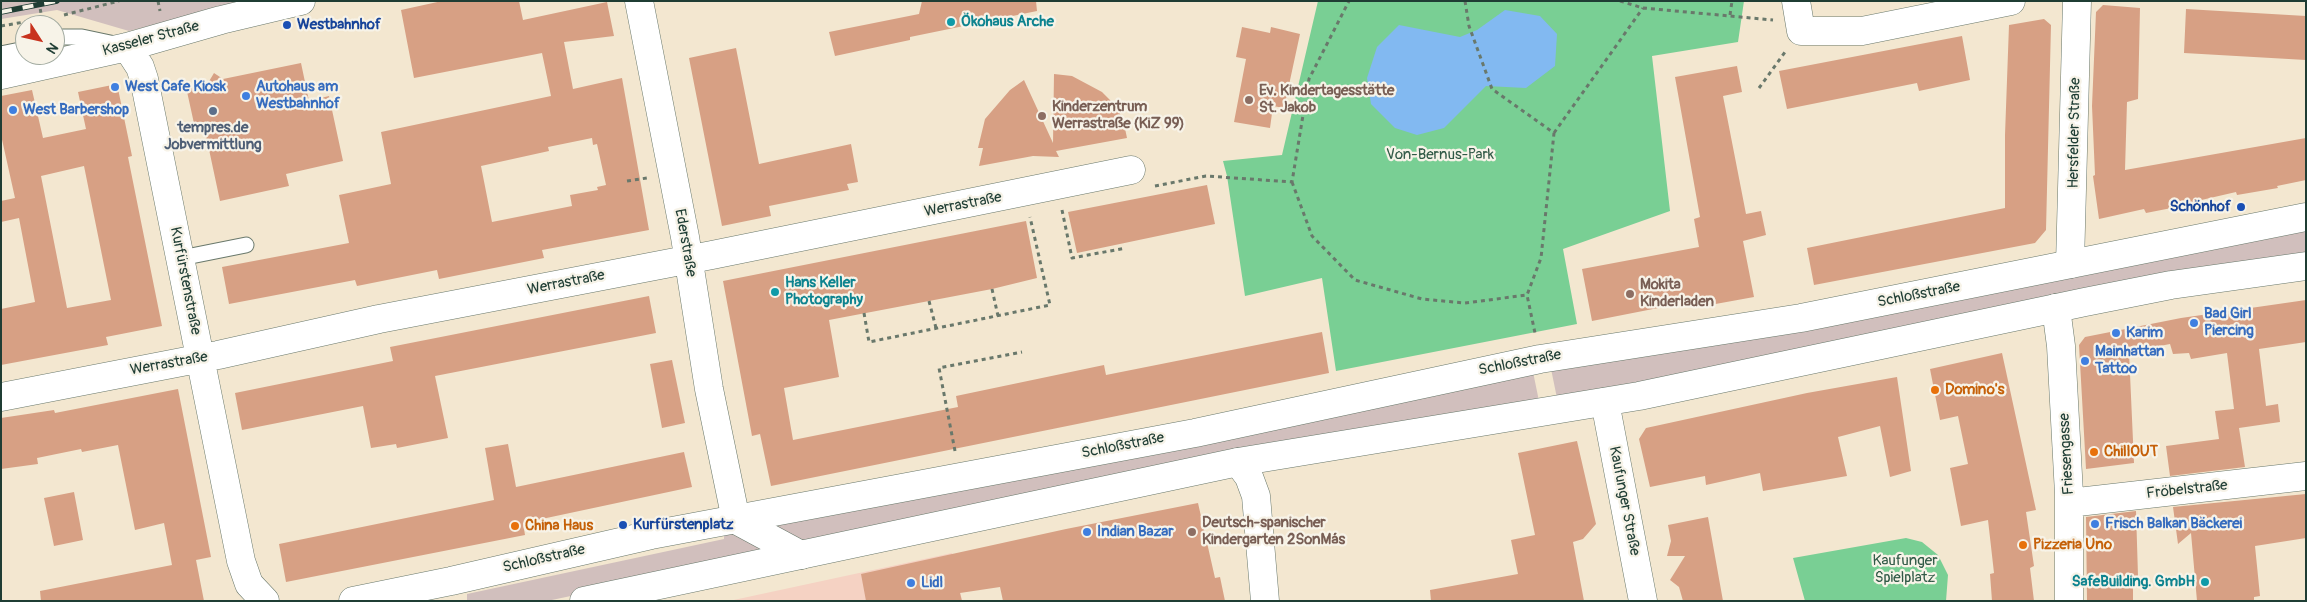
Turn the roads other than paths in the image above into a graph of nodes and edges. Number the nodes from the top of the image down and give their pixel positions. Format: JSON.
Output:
{"nodes":[{"id":1,"x":301,"y":1,"type":"edge"},
{"id":2,"x":639,"y":1,"type":"edge"},
{"id":3,"x":1796,"y":1,"type":"edge"},
{"id":4,"x":2011,"y":1,"type":"edge"},
{"id":5,"x":2077,"y":1,"type":"edge"},
{"id":6,"x":65,"y":37,"type":"edge"},
{"id":7,"x":127,"y":47,"type":"junction"},
{"id":8,"x":15,"y":51,"type":"edge"},
{"id":9,"x":1,"y":54,"type":"edge"},
{"id":10,"x":1,"y":74,"type":"edge"},
{"id":11,"x":1131,"y":170,"type":"dead end"},
{"id":12,"x":2306,"y":217,"type":"edge"},
{"id":13,"x":246,"y":245,"type":"dead end"},
{"id":14,"x":182,"y":258,"type":"junction"},
{"id":15,"x":688,"y":260,"type":"junction"},
{"id":16,"x":2070,"y":264,"type":"junction"},
{"id":17,"x":2306,"y":266,"type":"edge"},
{"id":18,"x":2056,"y":308,"type":"junction"},
{"id":19,"x":200,"y":359,"type":"junction"},
{"id":20,"x":1,"y":397,"type":"edge"},
{"id":21,"x":1605,"y":402,"type":"junction"},
{"id":22,"x":1238,"y":462,"type":"junction"},
{"id":23,"x":2306,"y":476,"type":"edge"},
{"id":24,"x":2069,"y":503,"type":"junction"},
{"id":25,"x":736,"y":520,"type":"junction"},
{"id":26,"x":801,"y":555,"type":"junction"},
{"id":27,"x":453,"y":591,"type":"edge"},
{"id":28,"x":265,"y":601,"type":"edge"},
{"id":29,"x":353,"y":601,"type":"edge"},
{"id":30,"x":584,"y":601,"type":"edge"},
{"id":31,"x":1265,"y":601,"type":"edge"},
{"id":32,"x":1643,"y":601,"type":"edge"},
{"id":33,"x":2069,"y":601,"type":"edge"}],
"edges":[{"from":1,"to":7,"type":"street","name":"Kasseler Straße"},
{"from":2,"to":15,"type":"street","name":"Ederstraße"},
{"from":3,"to":4,"type":"street"},
{"from":5,"to":16,"type":"street","name":"Hersfelder Straße"},
{"from":6,"to":7,"type":"lane"},
{"from":7,"to":10,"type":"street","name":"Kasseler Straße"},
{"from":7,"to":14,"type":"street","name":"Kurfürstenstraße"},
{"from":8,"to":9,"type":"lane"},
{"from":11,"to":15,"type":"street","name":"Werrastraße"},
{"from":12,"to":16,"type":"street","name":"Schloßstraße"},
{"from":13,"to":14,"type":"lane"},
{"from":14,"to":19,"type":"street","name":"Kurfürstenstraße"},
{"from":15,"to":19,"type":"street","name":"Werrastraße"},
{"from":15,"to":25,"type":"street","name":"Ederstraße"},
{"from":16,"to":25,"type":"street","name":"Schloßstraße"},
{"from":17,"to":18,"type":"street"},
{"from":18,"to":21,"type":"street"},
{"from":18,"to":24,"type":"street","name":"Friesengasse"},
{"from":19,"to":20,"type":"street","name":"Werrastraße"},
{"from":19,"to":28,"type":"street","name":"Kurfürstenstraße"},
{"from":21,"to":22,"type":"street"},
{"from":21,"to":32,"type":"street","name":"Kaufunger Straße"},
{"from":22,"to":26,"type":"street"},
{"from":22,"to":31,"type":"street"},
{"from":23,"to":24,"type":"street","name":"Fröbelstraße"},
{"from":24,"to":33,"type":"street","name":"Friesengasse"},
{"from":25,"to":26,"type":"street"},
{"from":25,"to":27,"type":"street","name":"Schloßstraße"},
{"from":26,"to":30,"type":"street"},
{"from":27,"to":29,"type":"street","name":"Schloßstraße"}]}
